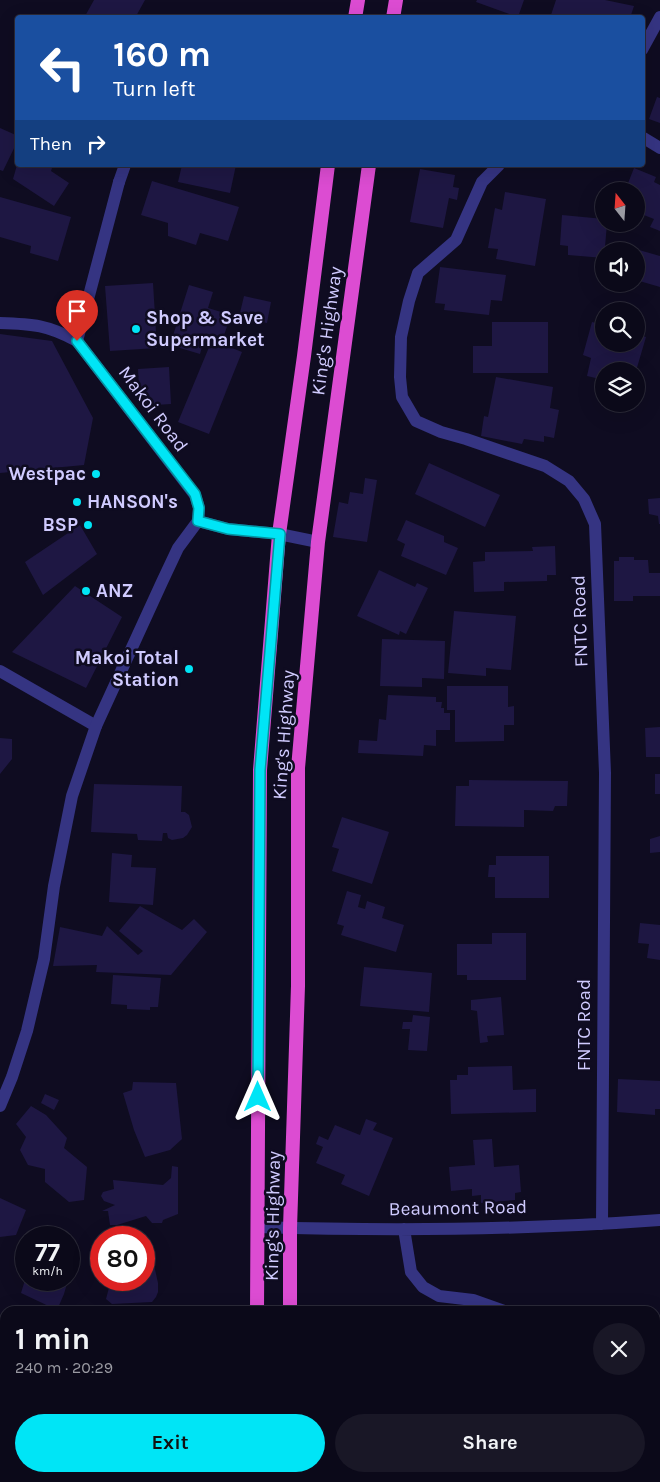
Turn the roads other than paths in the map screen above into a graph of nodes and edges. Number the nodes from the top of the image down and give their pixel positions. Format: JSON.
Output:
{"nodes":[{"id":1,"x":358,"y":0,"type":"edge"},
{"id":2,"x":396,"y":0,"type":"edge"},
{"id":3,"x":356,"y":15,"type":"edge"},
{"id":4,"x":394,"y":15,"type":"edge"},
{"id":5,"x":660,"y":17,"type":"edge"},
{"id":6,"x":645,"y":44,"type":"edge"},
{"id":7,"x":645,"y":139,"type":"edge"},
{"id":8,"x":660,"y":148,"type":"edge"},
{"id":9,"x":124,"y":167,"type":"edge"},
{"id":10,"x":328,"y":167,"type":"edge"},
{"id":11,"x":369,"y":167,"type":"edge"},
{"id":12,"x":497,"y":167,"type":"edge"},
{"id":13,"x":0,"y":323,"type":"edge"},
{"id":14,"x":77,"y":341,"type":"junction"},
{"id":15,"x":198,"y":521,"type":"junction"},
{"id":16,"x":280,"y":534,"type":"junction"},
{"id":17,"x":318,"y":542,"type":"junction"},
{"id":18,"x":0,"y":671,"type":"edge"},
{"id":19,"x":96,"y":726,"type":"junction"},
{"id":20,"x":0,"y":1106,"type":"edge"},
{"id":21,"x":660,"y":1220,"type":"edge"},
{"id":22,"x":602,"y":1224,"type":"junction"},
{"id":23,"x":257,"y":1227,"type":"junction"},
{"id":24,"x":290,"y":1228,"type":"junction"},
{"id":25,"x":404,"y":1229,"type":"junction"},
{"id":26,"x":257,"y":1306,"type":"edge"},
{"id":27,"x":290,"y":1306,"type":"edge"},
{"id":28,"x":490,"y":1306,"type":"edge"}],
"edges":[{"from":1,"to":3,"type":"highway"},
{"from":2,"to":4,"type":"highway"},
{"from":5,"to":6,"type":"street"},
{"from":7,"to":8,"type":"street"},
{"from":9,"to":14,"type":"street"},
{"from":10,"to":16,"type":"highway","name":"King's Highway"},
{"from":11,"to":17,"type":"highway","name":"King's Highway"},
{"from":12,"to":22,"type":"street","name":"FNTC Road"},
{"from":13,"to":14,"type":"street","name":"Makoi Road"},
{"from":14,"to":15,"type":"street","name":"Makoi Road"},
{"from":15,"to":16,"type":"street"},
{"from":15,"to":19,"type":"street"},
{"from":16,"to":17,"type":"street"},
{"from":16,"to":23,"type":"highway","name":"King's Highway"},
{"from":17,"to":24,"type":"highway","name":"King's Highway"},
{"from":18,"to":19,"type":"street"},
{"from":19,"to":20,"type":"street"},
{"from":21,"to":22,"type":"street","name":"Beaumont Road"},
{"from":22,"to":25,"type":"street","name":"Beaumont Road"},
{"from":23,"to":24,"type":"street","name":"Beaumont Road"},
{"from":23,"to":26,"type":"highway","name":"King's Highway"},
{"from":24,"to":25,"type":"street","name":"Beaumont Road"},
{"from":24,"to":27,"type":"highway","name":"King's Highway"},
{"from":25,"to":28,"type":"street"}]}
